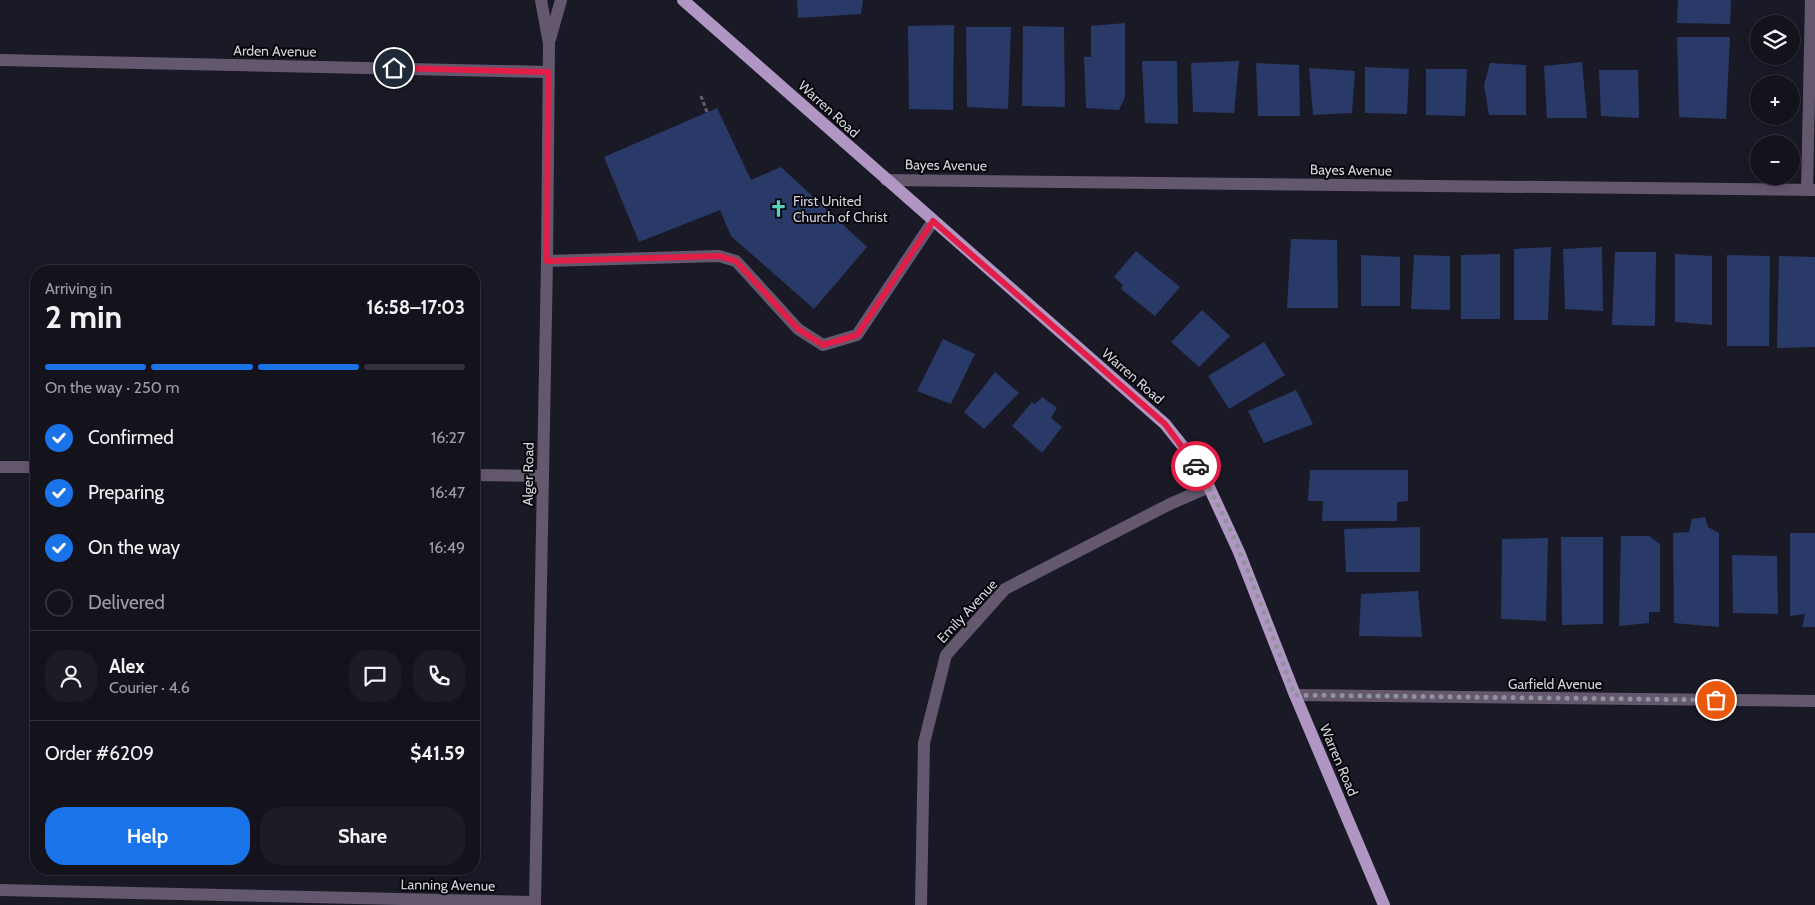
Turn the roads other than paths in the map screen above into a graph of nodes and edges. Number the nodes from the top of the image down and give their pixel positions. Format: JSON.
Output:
{"nodes":[{"id":1,"x":541,"y":0,"type":"edge"},
{"id":2,"x":561,"y":0,"type":"edge"},
{"id":3,"x":684,"y":0,"type":"edge"},
{"id":4,"x":1811,"y":0,"type":"edge"},
{"id":5,"x":549,"y":44,"type":"junction"},
{"id":6,"x":0,"y":60,"type":"edge"},
{"id":7,"x":548,"y":72,"type":"junction"},
{"id":8,"x":886,"y":180,"type":"junction"},
{"id":9,"x":1811,"y":190,"type":"edge"},
{"id":10,"x":933,"y":221,"type":"junction"},
{"id":11,"x":547,"y":261,"type":"junction"},
{"id":12,"x":0,"y":467,"type":"edge"},
{"id":13,"x":30,"y":467,"type":"edge"},
{"id":14,"x":480,"y":475,"type":"edge"},
{"id":15,"x":543,"y":476,"type":"junction"},
{"id":16,"x":1209,"y":487,"type":"junction"},
{"id":17,"x":1295,"y":695,"type":"junction"},
{"id":18,"x":1815,"y":701,"type":"edge"},
{"id":19,"x":0,"y":890,"type":"edge"},
{"id":20,"x":535,"y":904,"type":"edge"},
{"id":21,"x":921,"y":905,"type":"edge"},
{"id":22,"x":1384,"y":905,"type":"edge"}],
"edges":[{"from":1,"to":5,"type":"street","name":"Alger Road"},
{"from":2,"to":5,"type":"street","name":"Alger Road"},
{"from":3,"to":8,"type":"main road","name":"Warren Road"},
{"from":4,"to":9,"type":"street"},
{"from":5,"to":7,"type":"street","name":"Alger Road"},
{"from":6,"to":7,"type":"street","name":"Arden Avenue"},
{"from":7,"to":11,"type":"street","name":"Alger Road"},
{"from":8,"to":9,"type":"street","name":"Bayes Avenue"},
{"from":8,"to":10,"type":"main road","name":"Warren Road"},
{"from":10,"to":11,"type":"street"},
{"from":10,"to":16,"type":"main road","name":"Warren Road"},
{"from":11,"to":15,"type":"street","name":"Alger Road"},
{"from":12,"to":13,"type":"street"},
{"from":14,"to":15,"type":"street"},
{"from":15,"to":20,"type":"street","name":"Alger Road"},
{"from":16,"to":17,"type":"main road","name":"Warren Road"},
{"from":16,"to":21,"type":"street","name":"Emily Avenue"},
{"from":17,"to":18,"type":"street","name":"Garfield Avenue"},
{"from":17,"to":22,"type":"main road","name":"Warren Road"},
{"from":19,"to":20,"type":"street","name":"Lanning Avenue"}]}
